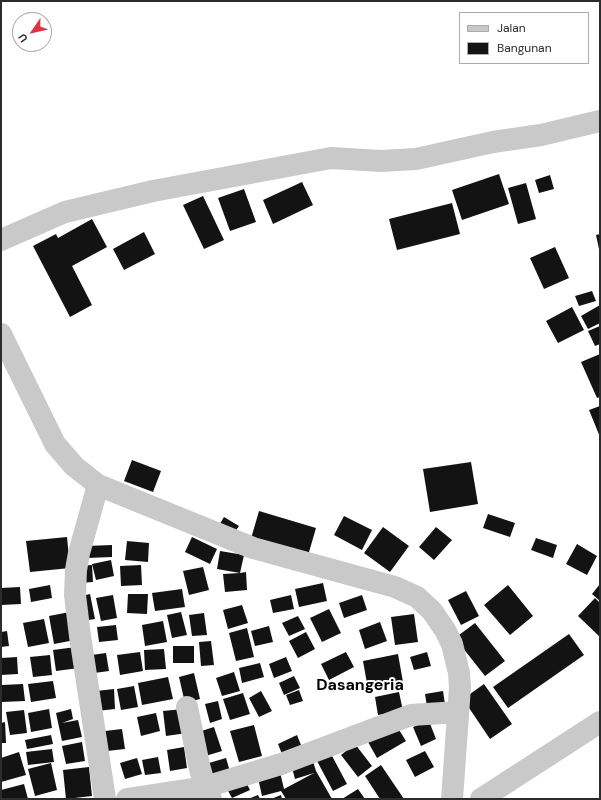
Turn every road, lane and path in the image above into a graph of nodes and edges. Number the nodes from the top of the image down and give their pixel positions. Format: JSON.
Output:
{"nodes":[{"id":1,"x":600,"y":121,"type":"edge"},
{"id":2,"x":1,"y":240,"type":"edge"},
{"id":3,"x":1,"y":334,"type":"edge"},
{"id":4,"x":98,"y":485,"type":"junction"},
{"id":5,"x":187,"y":706,"type":"dead end"},
{"id":6,"x":458,"y":722,"type":"junction"},
{"id":7,"x":600,"y":722,"type":"edge"},
{"id":8,"x":208,"y":793,"type":"edge"},
{"id":9,"x":453,"y":798,"type":"edge"},
{"id":10,"x":105,"y":799,"type":"edge"},
{"id":11,"x":127,"y":799,"type":"edge"},
{"id":12,"x":481,"y":799,"type":"edge"}],
"edges":[{"from":1,"to":2,"type":"street"},
{"from":3,"to":4,"type":"street"},
{"from":4,"to":6,"type":"street"},
{"from":4,"to":10,"type":"street"},
{"from":5,"to":8,"type":"street"},
{"from":6,"to":8,"type":"street"},
{"from":6,"to":9,"type":"street"},
{"from":7,"to":12,"type":"street"},
{"from":8,"to":11,"type":"street"}]}
